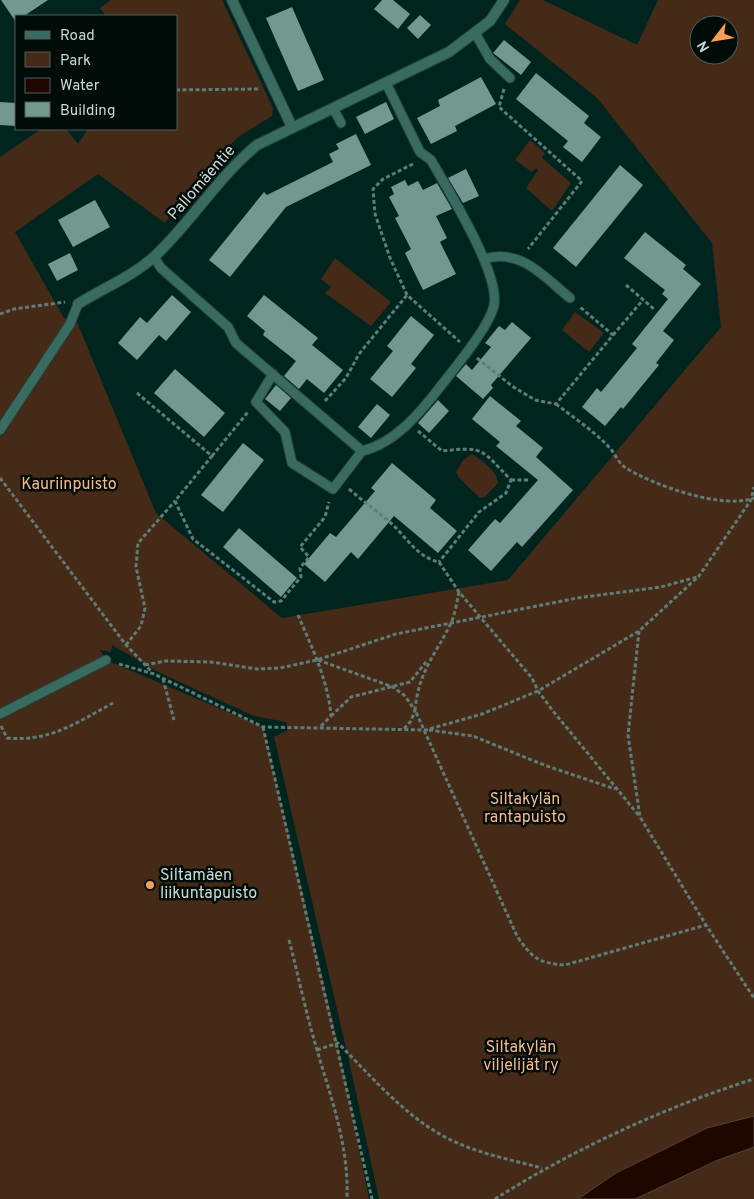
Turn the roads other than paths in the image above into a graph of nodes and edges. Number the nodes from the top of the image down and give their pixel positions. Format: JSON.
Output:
{"nodes":[{"id":1,"x":232,"y":0,"type":"edge"},
{"id":2,"x":504,"y":0,"type":"edge"},
{"id":3,"x":475,"y":34,"type":"junction"},
{"id":4,"x":510,"y":78,"type":"road end"},
{"id":5,"x":386,"y":84,"type":"junction"},
{"id":6,"x":334,"y":108,"type":"junction"},
{"id":7,"x":341,"y":124,"type":"dead end"},
{"id":8,"x":292,"y":127,"type":"junction"},
{"id":9,"x":154,"y":257,"type":"junction"},
{"id":10,"x":484,"y":259,"type":"junction"},
{"id":11,"x":570,"y":298,"type":"dead end"},
{"id":12,"x":78,"y":304,"type":"joint"},
{"id":13,"x":273,"y":374,"type":"junction"},
{"id":14,"x":0,"y":430,"type":"edge"},
{"id":15,"x":362,"y":451,"type":"junction"},
{"id":16,"x":106,"y":660,"type":"road end"},
{"id":17,"x":0,"y":714,"type":"edge"}],
"edges":[{"from":1,"to":8,"type":"street"},
{"from":2,"to":3,"type":"street","name":"Pallomäentie"},
{"from":3,"to":4,"type":"lane"},
{"from":3,"to":5,"type":"street","name":"Pallomäentie"},
{"from":5,"to":6,"type":"street","name":"Pallomäentie"},
{"from":5,"to":10,"type":"lane"},
{"from":6,"to":7,"type":"lane"},
{"from":6,"to":8,"type":"street","name":"Pallomäentie"},
{"from":8,"to":9,"type":"street","name":"Pallomäentie"},
{"from":9,"to":12,"type":"street","name":"Pallomäentie"},
{"from":9,"to":13,"type":"lane"},
{"from":10,"to":11,"type":"lane"},
{"from":10,"to":15,"type":"lane"},
{"from":12,"to":14,"type":"lane"},
{"from":13,"to":15,"type":"lane"},
{"from":13,"to":15,"type":"lane"},
{"from":16,"to":17,"type":"lane"}]}
